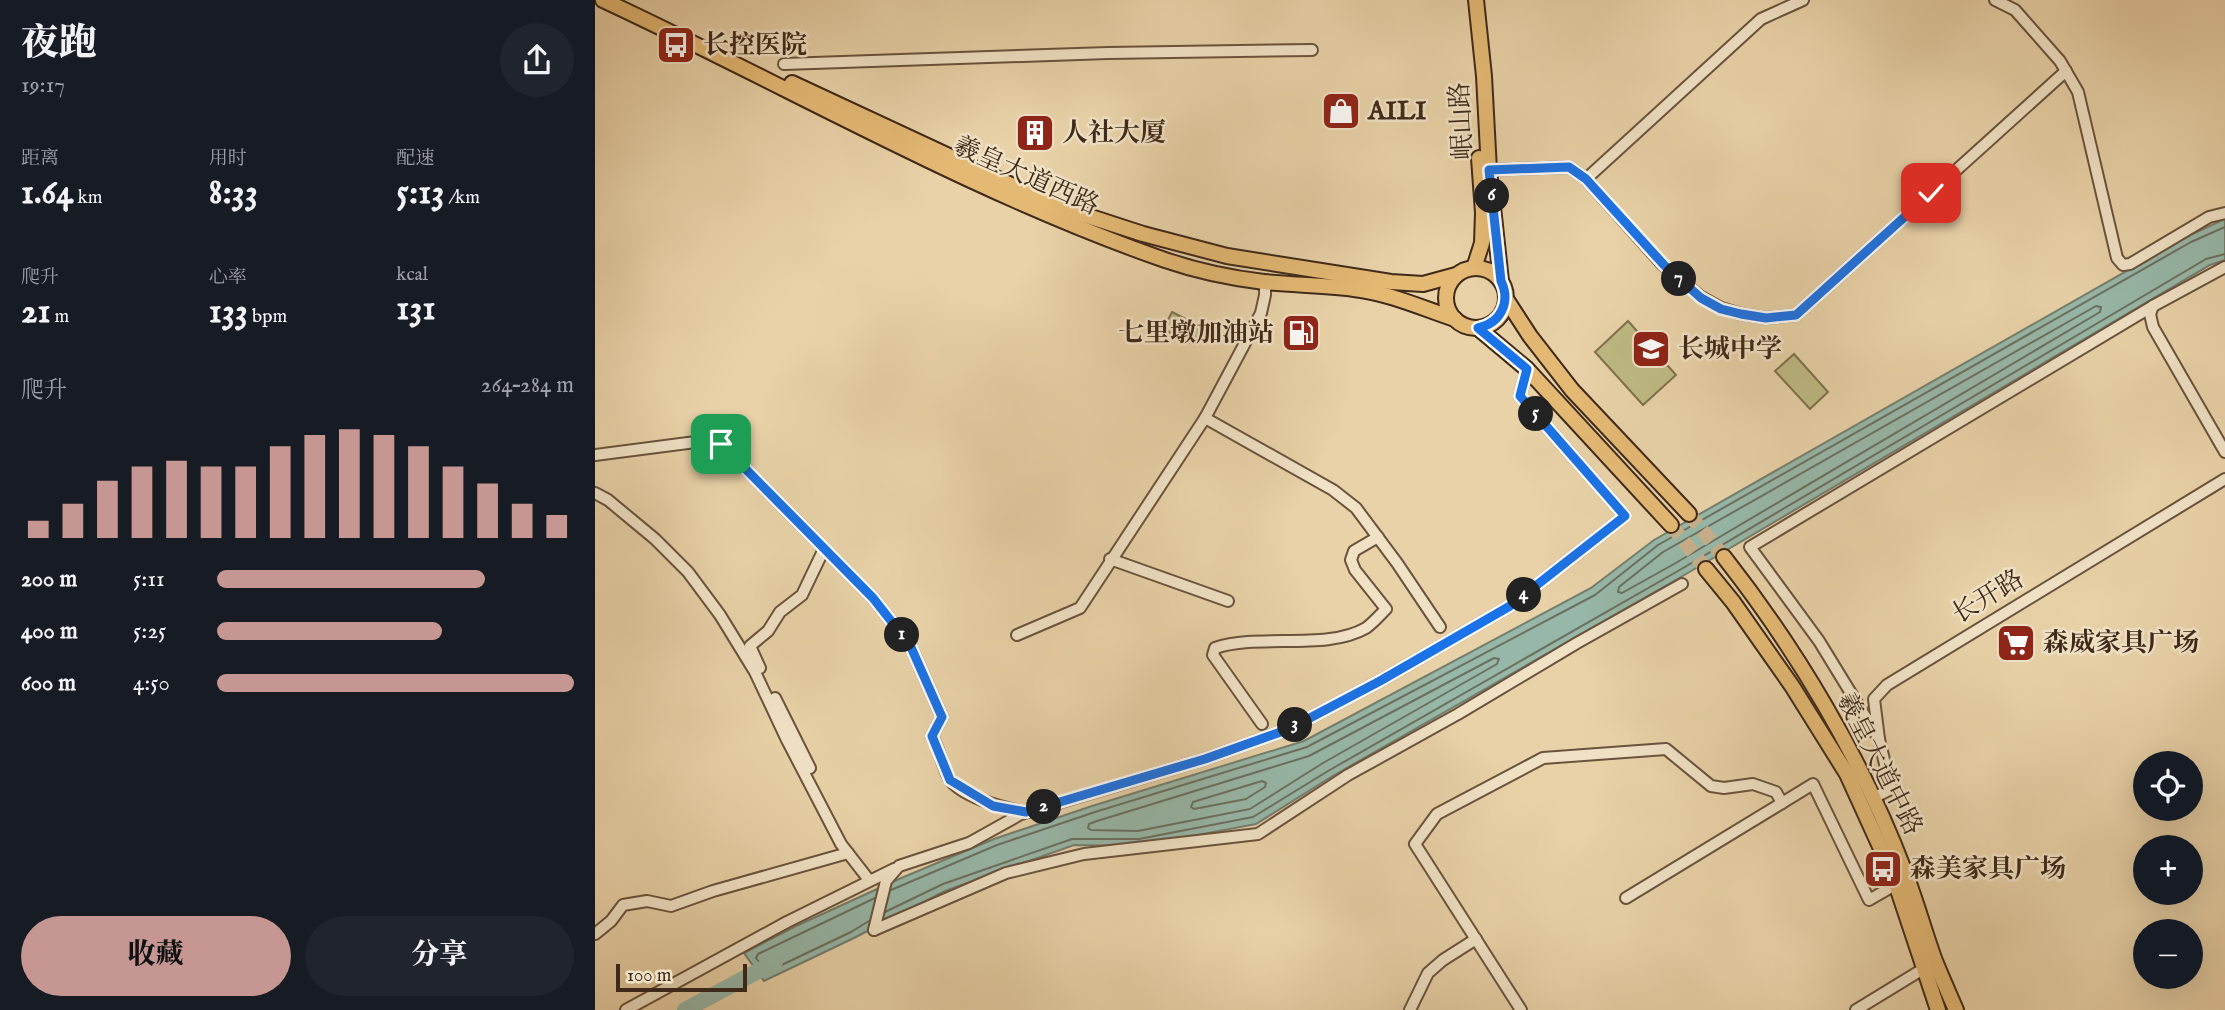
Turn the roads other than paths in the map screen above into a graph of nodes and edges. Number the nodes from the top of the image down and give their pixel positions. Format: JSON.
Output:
{"nodes":[{"id":1,"x":603,"y":0,"type":"edge"},
{"id":2,"x":617,"y":0,"type":"edge"},
{"id":3,"x":1467,"y":0,"type":"edge"},
{"id":4,"x":1476,"y":0,"type":"edge"},
{"id":5,"x":1803,"y":0,"type":"edge"},
{"id":6,"x":1995,"y":0,"type":"edge"},
{"id":7,"x":1312,"y":50,"type":"dead end"},
{"id":8,"x":784,"y":64,"type":"dead end"},
{"id":9,"x":2066,"y":71,"type":"junction"},
{"id":10,"x":1489,"y":170,"type":"junction"},
{"id":11,"x":1586,"y":179,"type":"junction"},
{"id":12,"x":2225,"y":213,"type":"edge"},
{"id":13,"x":2225,"y":267,"type":"edge"},
{"id":14,"x":1474,"y":268,"type":"junction"},
{"id":15,"x":1456,"y":275,"type":"junction"},
{"id":16,"x":1501,"y":281,"type":"junction"},
{"id":17,"x":1265,"y":282,"type":"junction"},
{"id":18,"x":1506,"y":299,"type":"junction"},
{"id":19,"x":2153,"y":306,"type":"junction"},
{"id":20,"x":1455,"y":319,"type":"junction"},
{"id":21,"x":1478,"y":328,"type":"junction"},
{"id":22,"x":1527,"y":369,"type":"junction"},
{"id":23,"x":1205,"y":418,"type":"junction"},
{"id":24,"x":2225,"y":452,"type":"edge"},
{"id":25,"x":595,"y":455,"type":"edge"},
{"id":26,"x":2225,"y":479,"type":"edge"},
{"id":27,"x":595,"y":493,"type":"edge"},
{"id":28,"x":1689,"y":514,"type":"tunnel mouth"},
{"id":29,"x":1671,"y":525,"type":"tunnel mouth"},
{"id":30,"x":1378,"y":537,"type":"junction"},
{"id":31,"x":824,"y":549,"type":"junction"},
{"id":32,"x":1724,"y":557,"type":"tunnel mouth"},
{"id":33,"x":1110,"y":559,"type":"junction"},
{"id":34,"x":1706,"y":569,"type":"tunnel mouth"},
{"id":35,"x":1682,"y":584,"type":"dead end"},
{"id":36,"x":1228,"y":601,"type":"dead end"},
{"id":37,"x":1440,"y":627,"type":"dead end"},
{"id":38,"x":1017,"y":635,"type":"dead end"},
{"id":39,"x":1262,"y":724,"type":"dead end"},
{"id":40,"x":1879,"y":739,"type":"junction"},
{"id":41,"x":1873,"y":798,"type":"junction"},
{"id":42,"x":1782,"y":803,"type":"junction"},
{"id":43,"x":1026,"y":812,"type":"junction"},
{"id":44,"x":848,"y":853,"type":"junction"},
{"id":45,"x":877,"y":879,"type":"junction"},
{"id":46,"x":1901,"y":881,"type":"junction"},
{"id":47,"x":1626,"y":898,"type":"dead end"},
{"id":48,"x":595,"y":934,"type":"edge"},
{"id":49,"x":1476,"y":939,"type":"junction"},
{"id":50,"x":1929,"y":965,"type":"junction"},
{"id":51,"x":626,"y":1010,"type":"edge"},
{"id":52,"x":1410,"y":1010,"type":"edge"},
{"id":53,"x":1521,"y":1010,"type":"edge"},
{"id":54,"x":1856,"y":1010,"type":"edge"},
{"id":55,"x":1938,"y":1010,"type":"edge"},
{"id":56,"x":1956,"y":1010,"type":"edge"}],
"edges":[{"from":1,"to":17,"type":"main road","name":"羲皇大道西路"},
{"from":2,"to":15,"type":"main road","name":"羲皇大道西路"},
{"from":3,"to":14,"type":"main road","name":"岷山路"},
{"from":4,"to":10,"type":"main road","name":"岷山路"},
{"from":5,"to":11,"type":"street"},
{"from":6,"to":9,"type":"street"},
{"from":7,"to":8,"type":"street"},
{"from":9,"to":11,"type":"street"},
{"from":9,"to":12,"type":"street"},
{"from":10,"to":11,"type":"street"},
{"from":10,"to":16,"type":"main road","name":"岷山路"},
{"from":13,"to":19,"type":"street"},
{"from":14,"to":15,"type":"main road"},
{"from":14,"to":16,"type":"main road"},
{"from":15,"to":20,"type":"main road"},
{"from":16,"to":18,"type":"main road"},
{"from":17,"to":20,"type":"main road","name":"羲皇大道西路"},
{"from":17,"to":23,"type":"street"},
{"from":18,"to":21,"type":"main road"},
{"from":18,"to":28,"type":"main road"},
{"from":19,"to":24,"type":"street"},
{"from":19,"to":40,"type":"street"},
{"from":20,"to":21,"type":"main road"},
{"from":21,"to":22,"type":"main road"},
{"from":22,"to":29,"type":"main road"},
{"from":22,"to":43,"type":"street"},
{"from":23,"to":30,"type":"street"},
{"from":23,"to":33,"type":"street"},
{"from":25,"to":31,"type":"street"},
{"from":26,"to":40,"type":"street","name":"长开路"},
{"from":27,"to":44,"type":"street"},
{"from":30,"to":37,"type":"street"},
{"from":30,"to":39,"type":"street"},
{"from":31,"to":43,"type":"street"},
{"from":31,"to":45,"type":"street"},
{"from":32,"to":41,"type":"main road","name":"羲皇大道中路"},
{"from":33,"to":36,"type":"street"},
{"from":33,"to":38,"type":"street"},
{"from":34,"to":46,"type":"main road","name":"羲皇大道中路"},
{"from":35,"to":45,"type":"street"},
{"from":40,"to":41,"type":"street","name":"长开路"},
{"from":41,"to":46,"type":"main road","name":"羲皇大道中路"},
{"from":42,"to":46,"type":"street"},
{"from":42,"to":47,"type":"street"},
{"from":42,"to":49,"type":"street"},
{"from":43,"to":45,"type":"street"},
{"from":44,"to":45,"type":"street"},
{"from":44,"to":48,"type":"street"},
{"from":45,"to":51,"type":"street"},
{"from":46,"to":50,"type":"main road","name":"羲皇大道中路"},
{"from":49,"to":52,"type":"street"},
{"from":49,"to":53,"type":"street"},
{"from":50,"to":54,"type":"street"},
{"from":50,"to":55,"type":"main road","name":"羲皇大道中路"},
{"from":50,"to":56,"type":"main road","name":"羲皇大道中路"}]}
